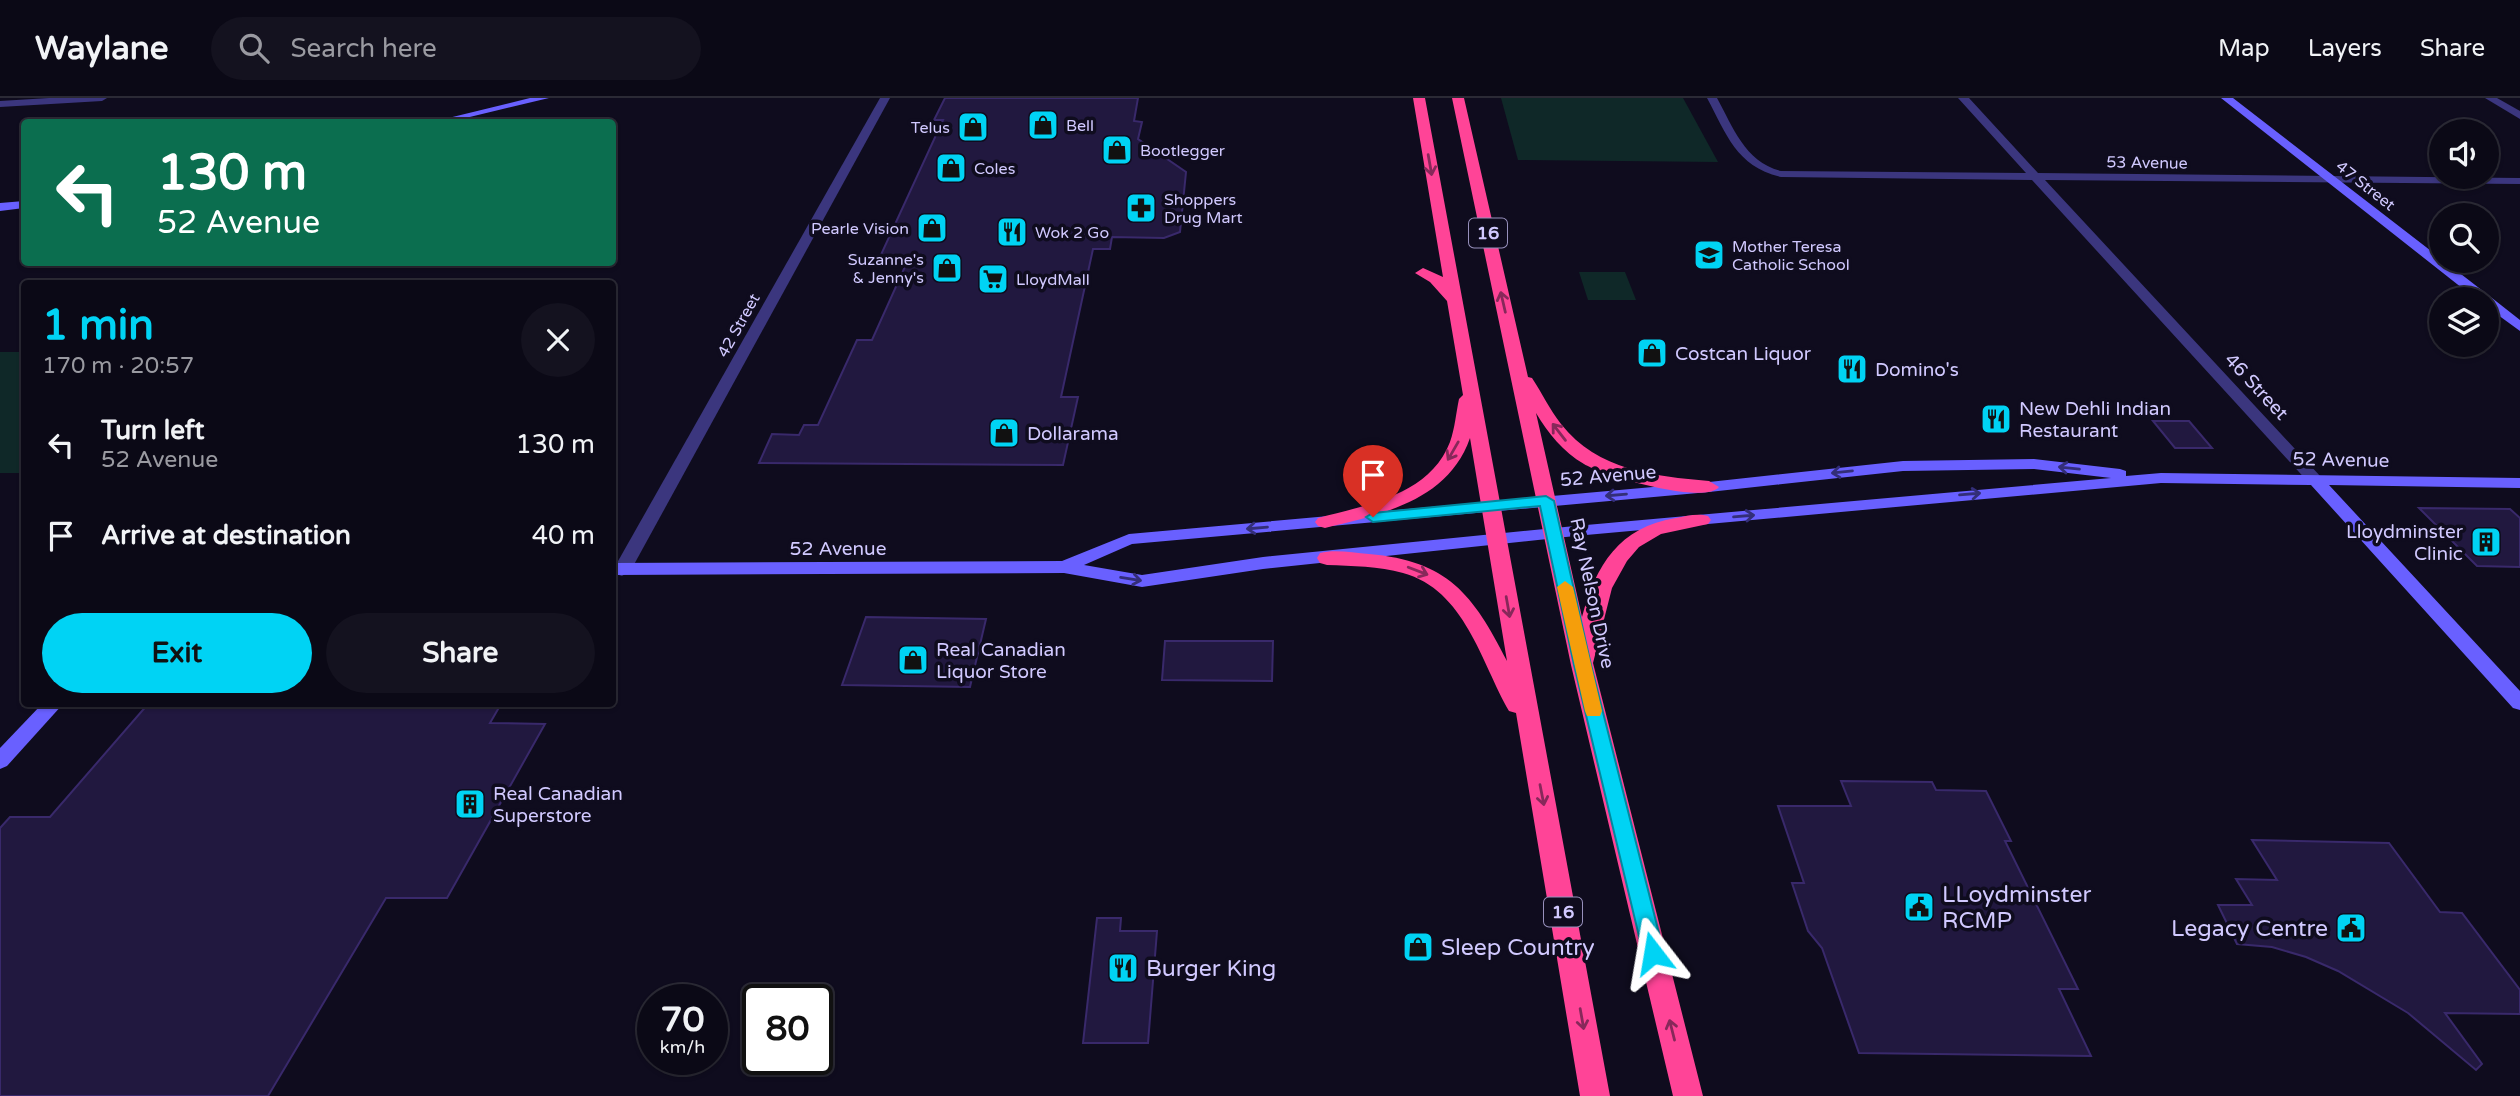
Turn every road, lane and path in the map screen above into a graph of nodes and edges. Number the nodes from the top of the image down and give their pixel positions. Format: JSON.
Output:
{"nodes":[{"id":1,"x":102,"y":98,"type":"edge"},
{"id":2,"x":544,"y":98,"type":"edge"},
{"id":3,"x":885,"y":98,"type":"edge"},
{"id":4,"x":1419,"y":98,"type":"edge"},
{"id":5,"x":1458,"y":98,"type":"edge"},
{"id":6,"x":1712,"y":98,"type":"edge"},
{"id":7,"x":1963,"y":98,"type":"edge"},
{"id":8,"x":2226,"y":98,"type":"edge"},
{"id":9,"x":2490,"y":98,"type":"edge"},
{"id":10,"x":0,"y":104,"type":"edge"},
{"id":11,"x":2520,"y":116,"type":"edge"},
{"id":12,"x":450,"y":119,"type":"edge"},
{"id":13,"x":2036,"y":177,"type":"junction"},
{"id":14,"x":2331,"y":180,"type":"junction"},
{"id":15,"x":2520,"y":181,"type":"edge"},
{"id":16,"x":21,"y":205,"type":"edge"},
{"id":17,"x":0,"y":207,"type":"edge"},
{"id":18,"x":1423,"y":273,"type":"dead end"},
{"id":19,"x":2468,"y":287,"type":"edge"},
{"id":20,"x":1455,"y":301,"type":"junction"},
{"id":21,"x":2499,"y":311,"type":"edge"},
{"id":22,"x":2520,"y":327,"type":"edge"},
{"id":23,"x":1518,"y":368,"type":"junction"},
{"id":24,"x":1471,"y":386,"type":"junction"},
{"id":25,"x":2161,"y":478,"type":"junction"},
{"id":26,"x":2315,"y":480,"type":"junction"},
{"id":27,"x":2520,"y":483,"type":"edge"},
{"id":28,"x":1709,"y":487,"type":"junction"},
{"id":29,"x":1546,"y":501,"type":"junction"},
{"id":30,"x":1490,"y":506,"type":"junction"},
{"id":31,"x":1702,"y":520,"type":"junction"},
{"id":32,"x":1325,"y":522,"type":"junction"},
{"id":33,"x":1554,"y":534,"type":"junction"},
{"id":34,"x":1496,"y":540,"type":"junction"},
{"id":35,"x":1326,"y":558,"type":"junction"},
{"id":36,"x":1064,"y":567,"type":"junction"},
{"id":37,"x":617,"y":570,"type":"edge"},
{"id":38,"x":1582,"y":665,"type":"junction"},
{"id":39,"x":2520,"y":703,"type":"edge"},
{"id":40,"x":50,"y":707,"type":"edge"},
{"id":41,"x":1529,"y":728,"type":"junction"},
{"id":42,"x":0,"y":761,"type":"edge"},
{"id":43,"x":1595,"y":1096,"type":"edge"},
{"id":44,"x":1688,"y":1096,"type":"edge"}],
"edges":[{"from":1,"to":10,"type":"street"},
{"from":2,"to":12,"type":"street"},
{"from":3,"to":37,"type":"street","name":"42 Street"},
{"from":4,"to":20,"type":"highway","number":"16","one_way":true},
{"from":23,"to":5,"type":"highway","name":"Ray Nelson Drive","number":"16","one_way":true},
{"from":6,"to":13,"type":"street","name":"53 Avenue"},
{"from":7,"to":13,"type":"street","name":"46 Street"},
{"from":8,"to":14,"type":"street","name":"47 Street"},
{"from":9,"to":11,"type":"street"},
{"from":13,"to":14,"type":"street","name":"53 Avenue"},
{"from":13,"to":26,"type":"street","name":"46 Street"},
{"from":14,"to":15,"type":"street","name":"53 Avenue"},
{"from":14,"to":19,"type":"street","name":"47 Street"},
{"from":16,"to":17,"type":"street"},
{"from":18,"to":20,"type":"highway"},
{"from":20,"to":24,"type":"highway","number":"16"},
{"from":21,"to":22,"type":"street","name":"47 Street"},
{"from":28,"to":23,"type":"highway","one_way":true},
{"from":23,"to":29,"type":"highway","name":"Ray Nelson Drive","number":"16"},
{"from":24,"to":30,"type":"highway","number":"16"},
{"from":24,"to":32,"type":"highway","one_way":true},
{"from":25,"to":26,"type":"street","name":"52 Avenue"},
{"from":25,"to":28,"type":"street","name":"52 Avenue","one_way":true},
{"from":31,"to":25,"type":"street","name":"52 Avenue","one_way":true},
{"from":26,"to":27,"type":"street","name":"52 Avenue"},
{"from":26,"to":39,"type":"street","name":"46 Street"},
{"from":28,"to":29,"type":"street","name":"52 Avenue","one_way":true},
{"from":29,"to":30,"type":"street","name":"52 Avenue"},
{"from":29,"to":33,"type":"highway","name":"Ray Nelson Drive","number":"16"},
{"from":30,"to":32,"type":"street","name":"52 Avenue"},
{"from":30,"to":34,"type":"highway","number":"16"},
{"from":31,"to":33,"type":"street","name":"52 Avenue"},
{"from":31,"to":38,"type":"highway"},
{"from":32,"to":36,"type":"street","name":"52 Avenue","one_way":true},
{"from":33,"to":34,"type":"street","name":"52 Avenue"},
{"from":33,"to":38,"type":"highway","name":"Ray Nelson Drive","number":"16"},
{"from":34,"to":35,"type":"street","name":"52 Avenue"},
{"from":34,"to":41,"type":"highway","number":"16","one_way":true},
{"from":36,"to":35,"type":"street","name":"52 Avenue","one_way":true},
{"from":35,"to":41,"type":"highway","one_way":true},
{"from":36,"to":37,"type":"street","name":"52 Avenue"},
{"from":44,"to":38,"type":"highway","name":"Ray Nelson Drive","number":"16","one_way":true},
{"from":40,"to":42,"type":"street"},
{"from":41,"to":43,"type":"highway","number":"16","one_way":true}]}
